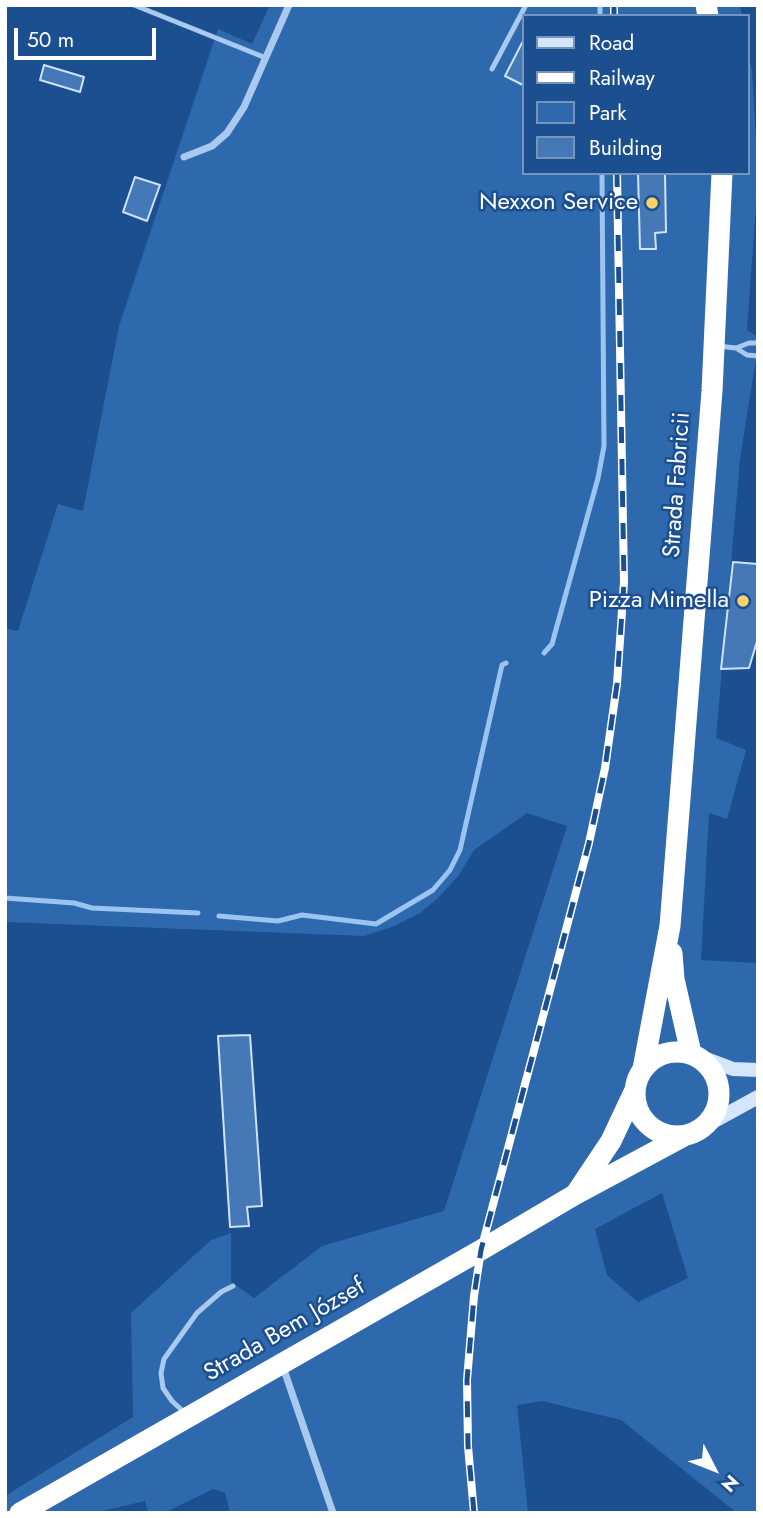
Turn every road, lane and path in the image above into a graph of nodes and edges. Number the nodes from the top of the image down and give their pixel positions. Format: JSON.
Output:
{"nodes":[{"id":1,"x":134,"y":5,"type":"edge"},
{"id":2,"x":289,"y":5,"type":"edge"},
{"id":3,"x":526,"y":5,"type":"edge"},
{"id":4,"x":266,"y":58,"type":"junction"},
{"id":5,"x":492,"y":69,"type":"dead end"},
{"id":6,"x":184,"y":157,"type":"dead end"},
{"id":7,"x":722,"y":175,"type":"edge"},
{"id":8,"x":758,"y":343,"type":"edge"},
{"id":9,"x":714,"y":345,"type":"junction"},
{"id":10,"x":736,"y":348,"type":"junction"},
{"id":11,"x":758,"y":356,"type":"edge"},
{"id":12,"x":670,"y":926,"type":"junction"},
{"id":13,"x":693,"y":1054,"type":"junction"},
{"id":14,"x":643,"y":1069,"type":"junction"},
{"id":15,"x":758,"y":1070,"type":"edge"},
{"id":16,"x":635,"y":1090,"type":"junction"},
{"id":17,"x":758,"y":1097,"type":"edge"},
{"id":18,"x":705,"y":1126,"type":"junction"},
{"id":19,"x":684,"y":1136,"type":"junction"},
{"id":20,"x":576,"y":1194,"type":"junction"},
{"id":21,"x":233,"y":1286,"type":"dead end"},
{"id":22,"x":282,"y":1363,"type":"junction"},
{"id":23,"x":188,"y":1416,"type":"junction"},
{"id":24,"x":20,"y":1513,"type":"edge"},
{"id":25,"x":332,"y":1513,"type":"edge"}],
"edges":[{"from":1,"to":4,"type":"lane"},
{"from":2,"to":4,"type":"street"},
{"from":3,"to":5,"type":"lane"},
{"from":4,"to":6,"type":"street"},
{"from":7,"to":9,"type":"highway","name":"Strada Fabricii"},
{"from":8,"to":10,"type":"lane"},
{"from":9,"to":10,"type":"lane"},
{"from":9,"to":12,"type":"highway","name":"Strada Fabricii"},
{"from":10,"to":11,"type":"lane"},
{"from":12,"to":13,"type":"highway","name":"Strada Fabricii"},
{"from":12,"to":14,"type":"highway","name":"Strada Fabricii"},
{"from":13,"to":14,"type":"highway"},
{"from":13,"to":15,"type":"main road"},
{"from":13,"to":18,"type":"highway"},
{"from":14,"to":16,"type":"highway"},
{"from":16,"to":19,"type":"highway"},
{"from":16,"to":20,"type":"highway","name":"Strada Bem József"},
{"from":17,"to":18,"type":"main road"},
{"from":18,"to":19,"type":"highway"},
{"from":19,"to":20,"type":"highway","name":"Strada Bem József"},
{"from":20,"to":22,"type":"highway","name":"Strada Bem József"},
{"from":21,"to":23,"type":"lane"},
{"from":22,"to":23,"type":"highway","name":"Strada Bem József"},
{"from":22,"to":25,"type":"street"},
{"from":23,"to":24,"type":"highway","name":"Strada Bem József"}]}
